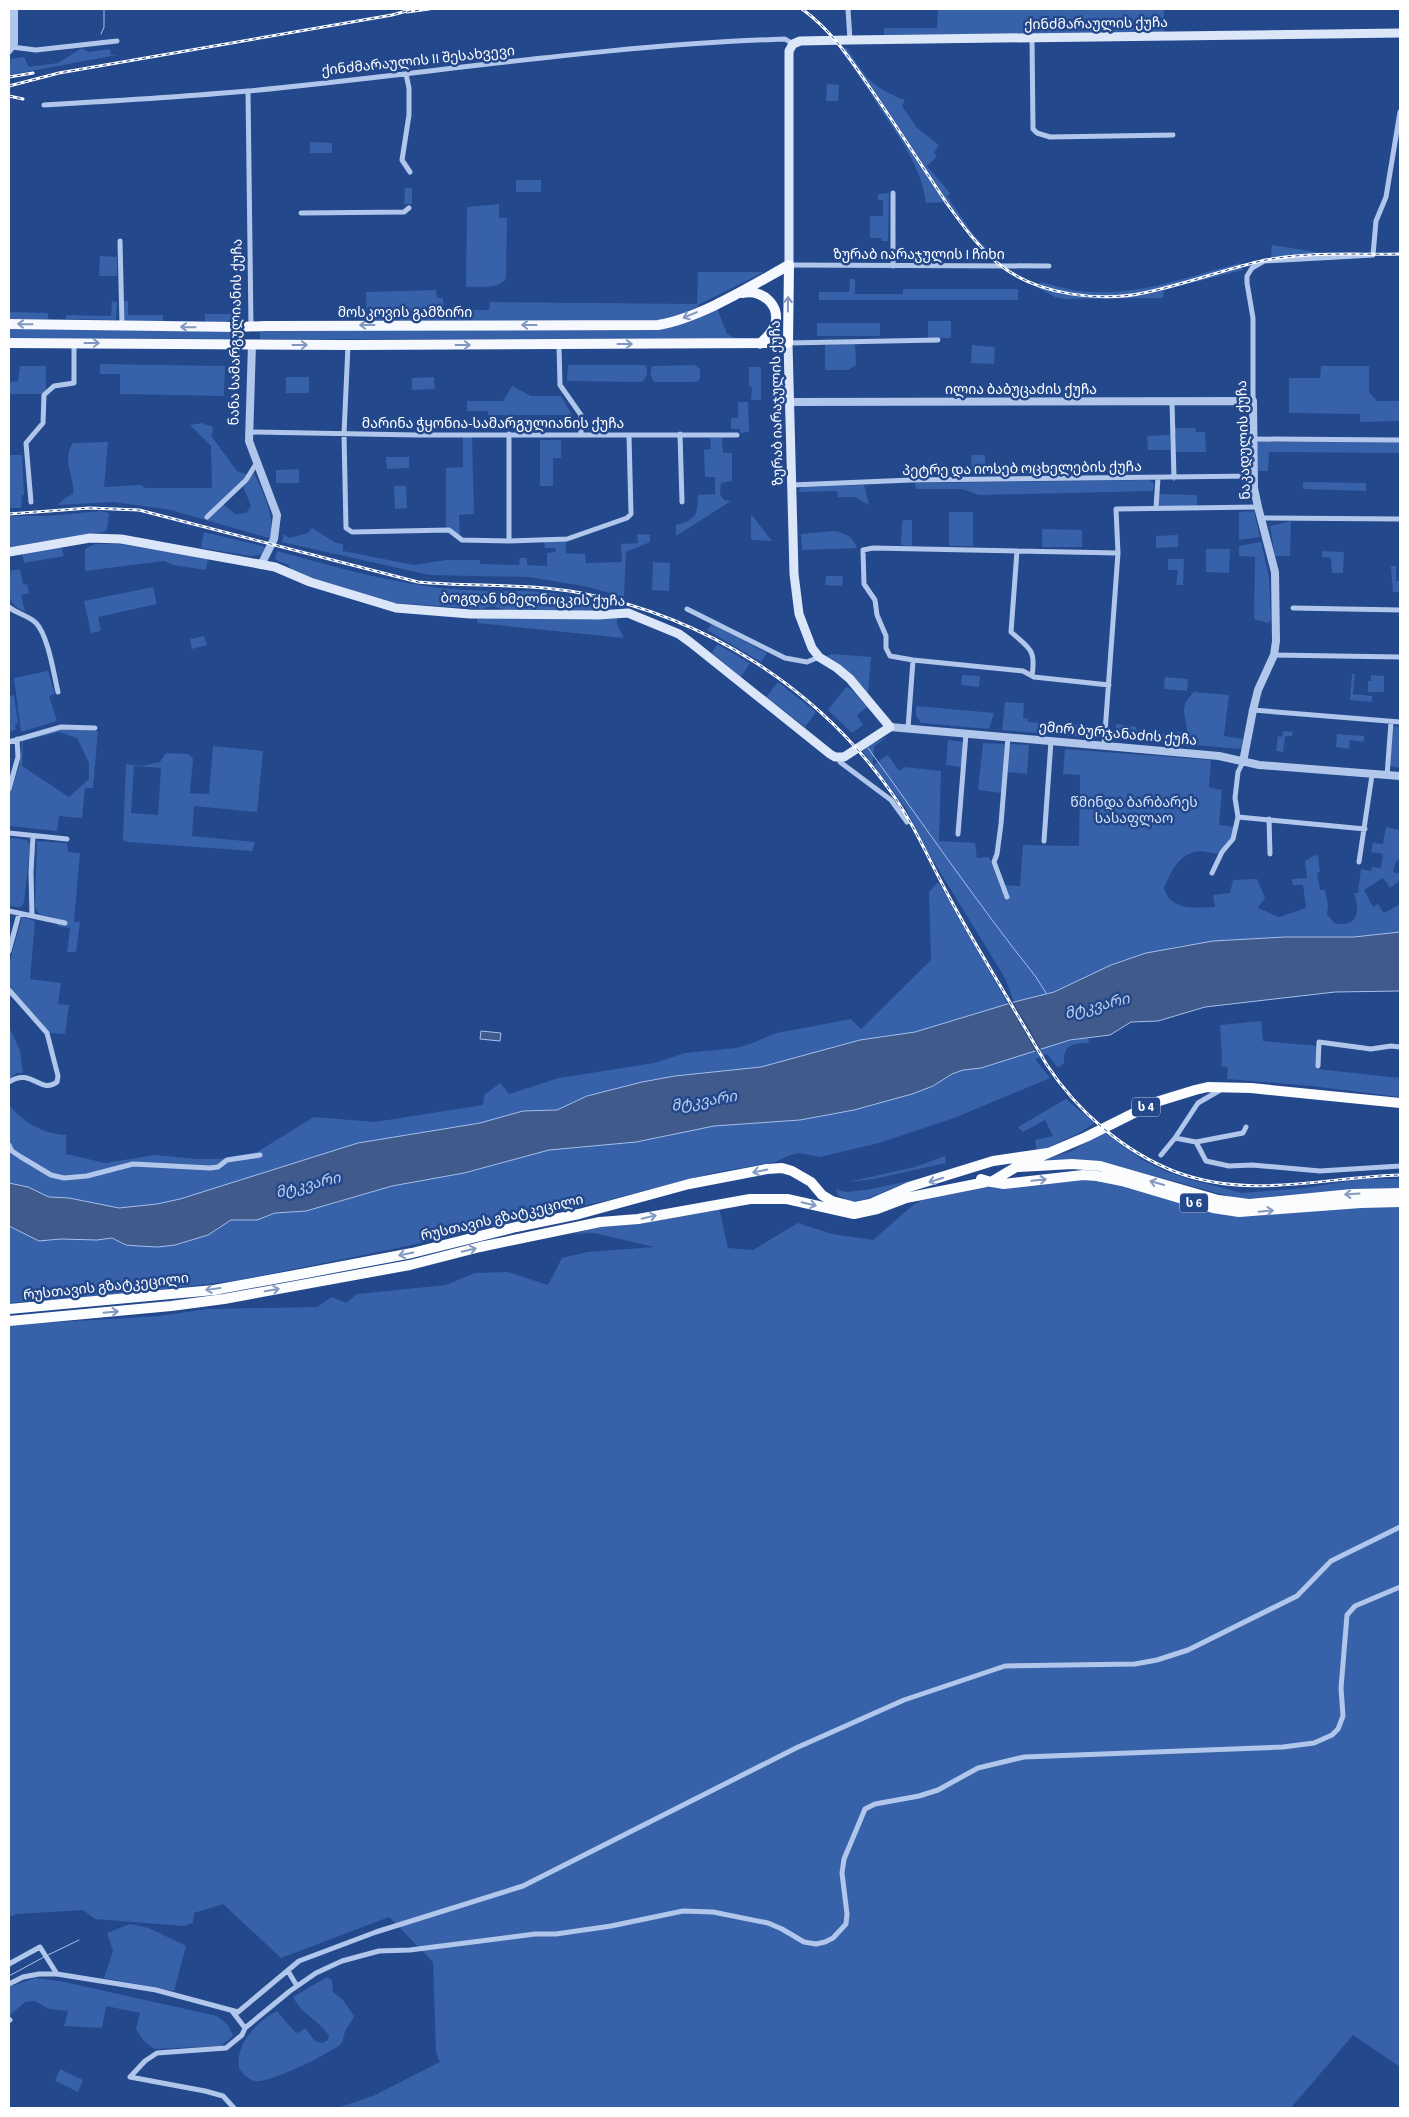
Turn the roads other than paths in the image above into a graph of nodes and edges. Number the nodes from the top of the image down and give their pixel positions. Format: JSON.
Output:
{"nodes":[{"id":1,"x":14,"y":9,"type":"edge"},
{"id":2,"x":848,"y":9,"type":"edge"},
{"id":3,"x":1400,"y":33,"type":"edge"},
{"id":4,"x":1032,"y":37,"type":"junction"},
{"id":5,"x":850,"y":40,"type":"junction"},
{"id":6,"x":117,"y":41,"type":"dead end"},
{"id":7,"x":793,"y":44,"type":"junction"},
{"id":8,"x":10,"y":48,"type":"edge"},
{"id":9,"x":406,"y":74,"type":"junction"},
{"id":10,"x":248,"y":91,"type":"junction"},
{"id":11,"x":44,"y":105,"type":"dead end"},
{"id":12,"x":1400,"y":112,"type":"edge"},
{"id":13,"x":1173,"y":136,"type":"dead end"},
{"id":14,"x":1398,"y":137,"type":"edge"},
{"id":15,"x":410,"y":172,"type":"dead end"},
{"id":16,"x":893,"y":193,"type":"dead end"},
{"id":17,"x":409,"y":208,"type":"dead end"},
{"id":18,"x":301,"y":213,"type":"dead end"},
{"id":19,"x":120,"y":241,"type":"dead end"},
{"id":20,"x":789,"y":265,"type":"junction"},
{"id":21,"x":893,"y":266,"type":"junction"},
{"id":22,"x":1049,"y":266,"type":"dead end"},
{"id":23,"x":734,"y":294,"type":"junction"},
{"id":24,"x":9,"y":324,"type":"edge"},
{"id":25,"x":122,"y":326,"type":"junction"},
{"id":26,"x":251,"y":326,"type":"junction"},
{"id":27,"x":938,"y":340,"type":"dead end"},
{"id":28,"x":9,"y":342,"type":"edge"},
{"id":29,"x":74,"y":343,"type":"junction"},
{"id":30,"x":788,"y":343,"type":"junction"},
{"id":31,"x":252,"y":344,"type":"junction"},
{"id":32,"x":559,"y":344,"type":"junction"},
{"id":33,"x":760,"y":344,"type":"junction"},
{"id":34,"x":348,"y":345,"type":"junction"},
{"id":35,"x":1172,"y":401,"type":"junction"},
{"id":36,"x":1253,"y":401,"type":"junction"},
{"id":37,"x":789,"y":402,"type":"junction"},
{"id":38,"x":248,"y":432,"type":"junction"},
{"id":39,"x":344,"y":434,"type":"junction"},
{"id":40,"x":509,"y":434,"type":"junction"},
{"id":41,"x":629,"y":434,"type":"junction"},
{"id":42,"x":680,"y":434,"type":"junction"},
{"id":43,"x":581,"y":435,"type":"junction"},
{"id":44,"x":737,"y":435,"type":"dead end"},
{"id":45,"x":1253,"y":439,"type":"junction"},
{"id":46,"x":1400,"y":440,"type":"edge"},
{"id":47,"x":256,"y":464,"type":"junction"},
{"id":48,"x":1254,"y":476,"type":"junction"},
{"id":49,"x":1158,"y":478,"type":"junction"},
{"id":50,"x":1174,"y":478,"type":"junction"},
{"id":51,"x":792,"y":485,"type":"junction"},
{"id":52,"x":31,"y":502,"type":"dead end"},
{"id":53,"x":682,"y":502,"type":"dead end"},
{"id":54,"x":1258,"y":507,"type":"junction"},
{"id":55,"x":1156,"y":508,"type":"junction"},
{"id":56,"x":207,"y":516,"type":"dead end"},
{"id":57,"x":1261,"y":518,"type":"junction"},
{"id":58,"x":1400,"y":519,"type":"edge"},
{"id":59,"x":509,"y":541,"type":"junction"},
{"id":60,"x":1017,"y":551,"type":"junction"},
{"id":61,"x":9,"y":552,"type":"edge"},
{"id":62,"x":1118,"y":553,"type":"junction"},
{"id":63,"x":261,"y":564,"type":"junction"},
{"id":64,"x":9,"y":606,"type":"edge"},
{"id":65,"x":1293,"y":608,"type":"dead end"},
{"id":66,"x":687,"y":609,"type":"dead end"},
{"id":67,"x":1400,"y":610,"type":"edge"},
{"id":68,"x":1274,"y":655,"type":"junction"},
{"id":69,"x":819,"y":657,"type":"junction"},
{"id":70,"x":1400,"y":657,"type":"edge"},
{"id":71,"x":914,"y":660,"type":"junction"},
{"id":72,"x":1032,"y":676,"type":"junction"},
{"id":73,"x":1109,"y":685,"type":"junction"},
{"id":74,"x":58,"y":692,"type":"dead end"},
{"id":75,"x":1252,"y":710,"type":"junction"},
{"id":76,"x":1391,"y":722,"type":"junction"},
{"id":77,"x":1400,"y":722,"type":"edge"},
{"id":78,"x":890,"y":727,"type":"junction"},
{"id":79,"x":95,"y":728,"type":"dead end"},
{"id":80,"x":908,"y":728,"type":"junction"},
{"id":81,"x":966,"y":734,"type":"junction"},
{"id":82,"x":1008,"y":738,"type":"junction"},
{"id":83,"x":17,"y":739,"type":"junction"},
{"id":84,"x":1051,"y":741,"type":"junction"},
{"id":85,"x":9,"y":742,"type":"edge"},
{"id":86,"x":1104,"y":746,"type":"junction"},
{"id":87,"x":841,"y":758,"type":"junction"},
{"id":88,"x":1243,"y":762,"type":"junction"},
{"id":89,"x":1372,"y":775,"type":"junction"},
{"id":90,"x":1387,"y":776,"type":"junction"},
{"id":91,"x":1400,"y":776,"type":"edge"},
{"id":92,"x":9,"y":789,"type":"edge"},
{"id":93,"x":1238,"y":817,"type":"junction"},
{"id":94,"x":1269,"y":819,"type":"junction"},
{"id":95,"x":907,"y":822,"type":"dead end"},
{"id":96,"x":1365,"y":829,"type":"junction"},
{"id":97,"x":9,"y":833,"type":"edge"},
{"id":98,"x":958,"y":834,"type":"dead end"},
{"id":99,"x":33,"y":836,"type":"junction"},
{"id":100,"x":67,"y":839,"type":"dead end"},
{"id":101,"x":1044,"y":842,"type":"dead end"},
{"id":102,"x":1270,"y":854,"type":"dead end"},
{"id":103,"x":1359,"y":862,"type":"dead end"},
{"id":104,"x":1212,"y":873,"type":"dead end"},
{"id":105,"x":1007,"y":897,"type":"dead end"},
{"id":106,"x":9,"y":911,"type":"edge"},
{"id":107,"x":18,"y":914,"type":"junction"},
{"id":108,"x":32,"y":916,"type":"junction"},
{"id":109,"x":65,"y":923,"type":"dead end"},
{"id":110,"x":9,"y":951,"type":"edge"},
{"id":111,"x":9,"y":990,"type":"edge"},
{"id":112,"x":1400,"y":1046,"type":"edge"},
{"id":113,"x":1318,"y":1066,"type":"dead end"},
{"id":114,"x":9,"y":1082,"type":"edge"},
{"id":115,"x":1224,"y":1087,"type":"junction"},
{"id":116,"x":1400,"y":1103,"type":"edge"},
{"id":117,"x":1246,"y":1128,"type":"dead end"},
{"id":118,"x":1176,"y":1138,"type":"junction"},
{"id":119,"x":1196,"y":1142,"type":"junction"},
{"id":120,"x":9,"y":1145,"type":"edge"},
{"id":121,"x":1048,"y":1153,"type":"junction"},
{"id":122,"x":260,"y":1155,"type":"dead end"},
{"id":123,"x":1161,"y":1155,"type":"dead end"},
{"id":124,"x":996,"y":1163,"type":"junction"},
{"id":125,"x":982,"y":1165,"type":"junction"},
{"id":126,"x":1400,"y":1166,"type":"edge"},
{"id":127,"x":1016,"y":1167,"type":"junction"},
{"id":128,"x":990,"y":1181,"type":"junction"},
{"id":129,"x":1400,"y":1193,"type":"edge"},
{"id":130,"x":1400,"y":1202,"type":"edge"},
{"id":131,"x":9,"y":1309,"type":"edge"},
{"id":132,"x":9,"y":1321,"type":"edge"},
{"id":133,"x":1400,"y":1527,"type":"edge"},
{"id":134,"x":1400,"y":1587,"type":"edge"},
{"id":135,"x":9,"y":1964,"type":"edge"},
{"id":136,"x":288,"y":1971,"type":"junction"},
{"id":137,"x":57,"y":1974,"type":"junction"},
{"id":138,"x":9,"y":1984,"type":"edge"},
{"id":139,"x":297,"y":1986,"type":"junction"},
{"id":140,"x":232,"y":2012,"type":"junction"},
{"id":141,"x":245,"y":2028,"type":"junction"},
{"id":142,"x":234,"y":2108,"type":"edge"}],
"edges":[{"from":1,"to":8,"type":"street"},
{"from":2,"to":5,"type":"street"},
{"from":3,"to":4,"type":"main road","name":"ქინძმარაულის ქუჩა"},
{"from":4,"to":5,"type":"main road","name":"ქინძმარაულის ქუჩა"},
{"from":4,"to":13,"type":"street"},
{"from":5,"to":7,"type":"main road","name":"ქინძმარაულის ქუჩა"},
{"from":6,"to":8,"type":"street"},
{"from":7,"to":9,"type":"street","name":"ქინძმარაულის II შესახვევი"},
{"from":7,"to":20,"type":"main road","name":"ზურაბ იარაჯულის ქუჩა"},
{"from":9,"to":10,"type":"street","name":"ქინძმარაულის II შესახვევი"},
{"from":9,"to":15,"type":"street"},
{"from":10,"to":11,"type":"street","name":"ქინძმარაულის II შესახვევი"},
{"from":10,"to":26,"type":"street","name":"ნანა სამარგულიანის ქუჩა"},
{"from":12,"to":14,"type":"street"},
{"from":14,"to":36,"type":"street","name":"ნაკადულის ქუჩა"},
{"from":16,"to":21,"type":"street"},
{"from":17,"to":18,"type":"street"},
{"from":19,"to":25,"type":"street"},
{"from":20,"to":21,"type":"street","name":"ზურაბ იარაჯულის I ჩიხი"},
{"from":20,"to":23,"type":"main road","name":"მოსკოვის გამზირი"},
{"from":30,"to":20,"type":"main road","name":"ზურაბ იარაჯულის ქუჩა","one_way":true},
{"from":21,"to":22,"type":"street","name":"ზურაბ იარაჯულის I ჩიხი"},
{"from":23,"to":26,"type":"main road","name":"მოსკოვის გამზირი","one_way":true},
{"from":23,"to":33,"type":"main road"},
{"from":25,"to":24,"type":"main road","name":"მოსკოვის გამზირი","one_way":true},
{"from":26,"to":25,"type":"main road","name":"მოსკოვის გამზირი","one_way":true},
{"from":26,"to":31,"type":"main road","name":"ნანა სამარგულიანის ქუჩა"},
{"from":27,"to":30,"type":"street"},
{"from":28,"to":29,"type":"main road"},
{"from":29,"to":31,"type":"main road","one_way":true},
{"from":29,"to":52,"type":"street"},
{"from":30,"to":33,"type":"main road"},
{"from":30,"to":37,"type":"main road","name":"ზურაბ იარაჯულის ქუჩა"},
{"from":31,"to":34,"type":"main road","one_way":true},
{"from":31,"to":38,"type":"street","name":"ნანა სამარგულიანის ქუჩა"},
{"from":32,"to":33,"type":"main road","one_way":true},
{"from":34,"to":32,"type":"main road","one_way":true},
{"from":32,"to":43,"type":"street"},
{"from":34,"to":39,"type":"street"},
{"from":35,"to":36,"type":"street","name":"ილია ბაბუცაძის ქუჩა"},
{"from":35,"to":37,"type":"street","name":"ილია ბაბუცაძის ქუჩა"},
{"from":35,"to":50,"type":"street"},
{"from":36,"to":45,"type":"street","name":"ნაკადულის ქუჩა"},
{"from":37,"to":51,"type":"main road","name":"ზურაბ იარაჯულის ქუჩა"},
{"from":38,"to":39,"type":"street","name":"მარინა ჭყონია-სამარგულიანის ქუჩა"},
{"from":38,"to":47,"type":"street","name":"ნანა სამარგულიანის ქუჩა"},
{"from":39,"to":40,"type":"street","name":"მარინა ჭყონია-სამარგულიანის ქუჩა"},
{"from":39,"to":59,"type":"street"},
{"from":40,"to":43,"type":"street","name":"მარინა ჭყონია-სამარგულიანის ქუჩა"},
{"from":40,"to":59,"type":"street"},
{"from":41,"to":42,"type":"street","name":"მარინა ჭყონია-სამარგულიანის ქუჩა"},
{"from":41,"to":43,"type":"street","name":"მარინა ჭყონია-სამარგულიანის ქუჩა"},
{"from":41,"to":59,"type":"street"},
{"from":42,"to":44,"type":"street","name":"მარინა ჭყონია-სამარგულიანის ქუჩა"},
{"from":42,"to":53,"type":"street"},
{"from":45,"to":46,"type":"street"},
{"from":45,"to":48,"type":"street","name":"ნაკადულის ქუჩა"},
{"from":47,"to":56,"type":"street"},
{"from":47,"to":63,"type":"street","name":"ნანა სამარგულიანის ქუჩა"},
{"from":48,"to":50,"type":"street","name":"პეტრე და იოსებ ოცხელების ქუჩა"},
{"from":48,"to":54,"type":"street","name":"ნაკადულის ქუჩა"},
{"from":49,"to":50,"type":"street","name":"პეტრე და იოსებ ოცხელების ქუჩა"},
{"from":49,"to":51,"type":"street","name":"პეტრე და იოსებ ოცხელების ქუჩა"},
{"from":49,"to":55,"type":"street"},
{"from":51,"to":69,"type":"main road","name":"ზურაბ იარაჯულის ქუჩა"},
{"from":54,"to":55,"type":"street"},
{"from":54,"to":57,"type":"street","name":"ნაკადულის ქუჩა"},
{"from":55,"to":62,"type":"street"},
{"from":57,"to":58,"type":"street"},
{"from":57,"to":68,"type":"street","name":"ნაკადულის ქუჩა"},
{"from":60,"to":62,"type":"street"},
{"from":60,"to":71,"type":"street"},
{"from":60,"to":72,"type":"street"},
{"from":61,"to":63,"type":"main road","name":"ბოგდან ხმელნიცკის ქუჩა"},
{"from":62,"to":73,"type":"street"},
{"from":63,"to":87,"type":"main road","name":"ბოგდან ხმელნიცკის ქუჩა"},
{"from":64,"to":74,"type":"street"},
{"from":65,"to":67,"type":"street"},
{"from":66,"to":69,"type":"street"},
{"from":68,"to":70,"type":"street"},
{"from":68,"to":75,"type":"street","name":"ნაკადულის ქუჩა"},
{"from":69,"to":78,"type":"main road","name":"ზურაბ იარაჯულის ქუჩა"},
{"from":71,"to":72,"type":"street"},
{"from":71,"to":80,"type":"street"},
{"from":72,"to":73,"type":"street"},
{"from":73,"to":86,"type":"street"},
{"from":75,"to":76,"type":"street"},
{"from":75,"to":88,"type":"street","name":"ნაკადულის ქუჩა"},
{"from":76,"to":77,"type":"street"},
{"from":76,"to":90,"type":"street"},
{"from":78,"to":80,"type":"street","name":"ემირ ბურჯანაძის ქუჩა"},
{"from":78,"to":87,"type":"main road"},
{"from":79,"to":83,"type":"street"},
{"from":80,"to":81,"type":"street","name":"ემირ ბურჯანაძის ქუჩა"},
{"from":81,"to":82,"type":"street","name":"ემირ ბურჯანაძის ქუჩა"},
{"from":81,"to":98,"type":"street"},
{"from":82,"to":84,"type":"street","name":"ემირ ბურჯანაძის ქუჩა"},
{"from":82,"to":105,"type":"street"},
{"from":83,"to":85,"type":"street"},
{"from":83,"to":92,"type":"street"},
{"from":84,"to":86,"type":"street","name":"ემირ ბურჯანაძის ქუჩა"},
{"from":84,"to":101,"type":"street"},
{"from":86,"to":88,"type":"street","name":"ემირ ბურჯანაძის ქუჩა"},
{"from":87,"to":95,"type":"street"},
{"from":88,"to":89,"type":"street","name":"ემირ ბურჯანაძის ქუჩა"},
{"from":88,"to":93,"type":"street"},
{"from":89,"to":90,"type":"street","name":"ემირ ბურჯანაძის ქუჩა"},
{"from":89,"to":96,"type":"street"},
{"from":90,"to":91,"type":"street","name":"ემირ ბურჯანაძის ქუჩა"},
{"from":93,"to":94,"type":"street"},
{"from":93,"to":104,"type":"street"},
{"from":94,"to":96,"type":"street"},
{"from":94,"to":102,"type":"street"},
{"from":96,"to":103,"type":"street"},
{"from":97,"to":99,"type":"street"},
{"from":99,"to":100,"type":"street"},
{"from":99,"to":108,"type":"street"},
{"from":106,"to":107,"type":"street"},
{"from":107,"to":108,"type":"street"},
{"from":107,"to":110,"type":"street"},
{"from":108,"to":109,"type":"street"},
{"from":111,"to":114,"type":"street"},
{"from":112,"to":113,"type":"street"},
{"from":115,"to":116,"type":"highway","name":"რუსთავის გზატკეცილი","number":"ს 4"},
{"from":115,"to":118,"type":"street"},
{"from":115,"to":121,"type":"highway","name":"რუსთავის გზატკეცილი","number":"ს 4"},
{"from":117,"to":119,"type":"street"},
{"from":118,"to":119,"type":"street"},
{"from":118,"to":123,"type":"street"},
{"from":119,"to":126,"type":"street"},
{"from":120,"to":122,"type":"street"},
{"from":121,"to":124,"type":"highway","name":"რუსთავის გზატკეცილი","number":"ს 4"},
{"from":121,"to":127,"type":"highway","name":"რუსთავის გზატკეცილი","number":"ს 4"},
{"from":124,"to":125,"type":"highway","number":"ს 4"},
{"from":124,"to":127,"type":"highway","number":"ს 6"},
{"from":124,"to":128,"type":"highway"},
{"from":125,"to":128,"type":"highway"},
{"from":125,"to":131,"type":"highway","name":"რუსთავის გზატკეცილი","one_way":true},
{"from":127,"to":128,"type":"highway","name":"რუსთავის გზატკეცილი","number":"ს 4"},
{"from":129,"to":127,"type":"highway","number":"ს 6","one_way":true},
{"from":128,"to":130,"type":"highway","number":"ს 6","one_way":true},
{"from":132,"to":128,"type":"highway","name":"რუსთავის გზატკეცილი","one_way":true},
{"from":133,"to":136,"type":"street"},
{"from":134,"to":139,"type":"street"},
{"from":135,"to":137,"type":"street"},
{"from":136,"to":139,"type":"street"},
{"from":136,"to":140,"type":"street"},
{"from":137,"to":138,"type":"street"},
{"from":137,"to":140,"type":"street"},
{"from":139,"to":141,"type":"street"},
{"from":140,"to":141,"type":"street"},
{"from":141,"to":142,"type":"street"}]}
